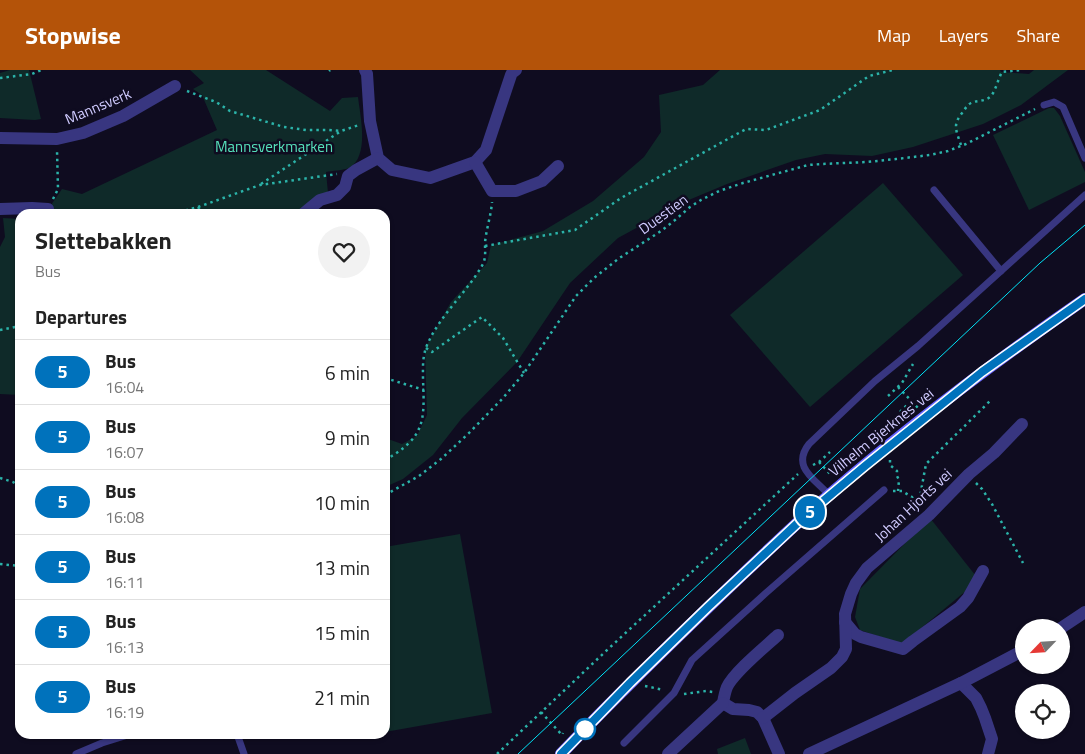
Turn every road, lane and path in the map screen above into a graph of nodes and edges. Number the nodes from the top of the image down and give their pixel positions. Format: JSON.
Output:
{"nodes":[{"id":1,"x":41,"y":70,"type":"edge"},
{"id":2,"x":365,"y":70,"type":"edge"},
{"id":3,"x":516,"y":70,"type":"edge"},
{"id":4,"x":893,"y":70,"type":"edge"},
{"id":5,"x":1021,"y":70,"type":"edge"},
{"id":6,"x":1000,"y":71,"type":"edge"},
{"id":7,"x":0,"y":78,"type":"edge"},
{"id":8,"x":175,"y":86,"type":"joint"},
{"id":9,"x":1044,"y":105,"type":"joint"},
{"id":10,"x":370,"y":121,"type":"junction"},
{"id":11,"x":341,"y":131,"type":"junction"},
{"id":12,"x":0,"y":138,"type":"edge"},
{"id":13,"x":57,"y":140,"type":"junction"},
{"id":14,"x":961,"y":146,"type":"junction"},
{"id":15,"x":378,"y":158,"type":"junction"},
{"id":16,"x":1085,"y":158,"type":"edge"},
{"id":17,"x":475,"y":162,"type":"junction"},
{"id":18,"x":558,"y":166,"type":"dead end"},
{"id":19,"x":348,"y":176,"type":"junction"},
{"id":20,"x":260,"y":185,"type":"junction"},
{"id":21,"x":934,"y":190,"type":"dead end"},
{"id":22,"x":492,"y":191,"type":"junction"},
{"id":23,"x":1085,"y":196,"type":"edge"},
{"id":24,"x":198,"y":207,"type":"joint"},
{"id":25,"x":0,"y":209,"type":"edge"},
{"id":26,"x":48,"y":209,"type":"joint"},
{"id":27,"x":191,"y":209,"type":"edge"},
{"id":28,"x":309,"y":209,"type":"edge"},
{"id":29,"x":485,"y":246,"type":"junction"},
{"id":30,"x":1001,"y":271,"type":"junction"},
{"id":31,"x":1085,"y":299,"type":"edge"},
{"id":32,"x":15,"y":327,"type":"edge"},
{"id":33,"x":0,"y":330,"type":"edge"},
{"id":34,"x":918,"y":346,"type":"junction"},
{"id":35,"x":426,"y":348,"type":"junction"},
{"id":36,"x":524,"y":373,"type":"junction"},
{"id":37,"x":390,"y":380,"type":"edge"},
{"id":38,"x":898,"y":387,"type":"junction"},
{"id":39,"x":424,"y":390,"type":"junction"},
{"id":40,"x":888,"y":396,"type":"dead end"},
{"id":41,"x":992,"y":399,"type":"dead end"},
{"id":42,"x":911,"y":401,"type":"junction"},
{"id":43,"x":917,"y":407,"type":"dead end"},
{"id":44,"x":900,"y":412,"type":"dead end"},
{"id":45,"x":1022,"y":424,"type":"dead end"},
{"id":46,"x":830,"y":452,"type":"dead end"},
{"id":47,"x":390,"y":456,"type":"edge"},
{"id":48,"x":891,"y":459,"type":"dead end"},
{"id":49,"x":819,"y":462,"type":"junction"},
{"id":50,"x":804,"y":468,"type":"junction"},
{"id":51,"x":968,"y":476,"type":"junction"},
{"id":52,"x":0,"y":478,"type":"edge"},
{"id":53,"x":834,"y":479,"type":"dead end"},
{"id":54,"x":15,"y":483,"type":"edge"},
{"id":55,"x":884,"y":490,"type":"joint"},
{"id":56,"x":898,"y":491,"type":"junction"},
{"id":57,"x":390,"y":492,"type":"edge"},
{"id":58,"x":829,"y":495,"type":"junction"},
{"id":59,"x":921,"y":514,"type":"junction"},
{"id":60,"x":1023,"y":563,"type":"dead end"},
{"id":61,"x":0,"y":564,"type":"edge"},
{"id":62,"x":15,"y":566,"type":"edge"},
{"id":63,"x":984,"y":571,"type":"dead end"},
{"id":64,"x":1085,"y":612,"type":"edge"},
{"id":65,"x":846,"y":622,"type":"junction"},
{"id":66,"x":1070,"y":622,"type":"edge"},
{"id":67,"x":778,"y":635,"type":"dead end"},
{"id":68,"x":1015,"y":655,"type":"edge"},
{"id":69,"x":961,"y":683,"type":"junction"},
{"id":70,"x":723,"y":702,"type":"junction"},
{"id":71,"x":541,"y":712,"type":"junction"},
{"id":72,"x":763,"y":718,"type":"junction"},
{"id":73,"x":568,"y":729,"type":"dead end"},
{"id":74,"x":115,"y":739,"type":"edge"},
{"id":75,"x":239,"y":739,"type":"edge"},
{"id":76,"x":624,"y":743,"type":"dead end"},
{"id":77,"x":76,"y":754,"type":"edge"},
{"id":78,"x":244,"y":754,"type":"edge"},
{"id":79,"x":497,"y":754,"type":"edge"},
{"id":80,"x":561,"y":754,"type":"edge"},
{"id":81,"x":668,"y":754,"type":"edge"},
{"id":82,"x":779,"y":754,"type":"edge"},
{"id":83,"x":809,"y":754,"type":"edge"},
{"id":84,"x":988,"y":754,"type":"edge"}],
"edges":[{"from":1,"to":7,"type":"path"},
{"from":2,"to":10,"type":"street"},
{"from":3,"to":17,"type":"street"},
{"from":4,"to":29,"type":"path"},
{"from":5,"to":6,"type":"path"},
{"from":6,"to":14,"type":"path"},
{"from":8,"to":11,"type":"path"},
{"from":8,"to":13,"type":"street","name":"Mannsverk"},
{"from":9,"to":14,"type":"path","name":"Duestien"},
{"from":9,"to":16,"type":"lane"},
{"from":10,"to":11,"type":"path"},
{"from":10,"to":15,"type":"street"},
{"from":11,"to":20,"type":"path"},
{"from":12,"to":13,"type":"street","name":"Mannsverk"},
{"from":13,"to":26,"type":"path"},
{"from":14,"to":36,"type":"path","name":"Duestien"},
{"from":15,"to":17,"type":"street"},
{"from":15,"to":19,"type":"street"},
{"from":17,"to":22,"type":"street"},
{"from":18,"to":22,"type":"street"},
{"from":19,"to":20,"type":"path"},
{"from":19,"to":28,"type":"street"},
{"from":20,"to":24,"type":"path"},
{"from":21,"to":30,"type":"lane"},
{"from":22,"to":29,"type":"path"},
{"from":23,"to":30,"type":"lane"},
{"from":24,"to":27,"type":"path"},
{"from":25,"to":26,"type":"street"},
{"from":29,"to":35,"type":"path"},
{"from":30,"to":34,"type":"lane"},
{"from":31,"to":58,"type":"main road","name":"Vilhelm Bjerknes' vei"},
{"from":32,"to":33,"type":"path"},
{"from":34,"to":38,"type":"path"},
{"from":34,"to":50,"type":"lane"},
{"from":35,"to":36,"type":"path"},
{"from":35,"to":39,"type":"path"},
{"from":36,"to":57,"type":"path","name":"Duestien"},
{"from":37,"to":39,"type":"path"},
{"from":38,"to":40,"type":"path"},
{"from":38,"to":42,"type":"path"},
{"from":39,"to":47,"type":"path"},
{"from":41,"to":59,"type":"path"},
{"from":42,"to":43,"type":"path"},
{"from":42,"to":44,"type":"path"},
{"from":45,"to":51,"type":"street","name":"Johan Hjorts vei"},
{"from":46,"to":49,"type":"path"},
{"from":48,"to":56,"type":"path"},
{"from":49,"to":50,"type":"path"},
{"from":49,"to":53,"type":"path"},
{"from":50,"to":58,"type":"lane"},
{"from":50,"to":71,"type":"path"},
{"from":51,"to":59,"type":"street","name":"Johan Hjorts vei"},
{"from":51,"to":60,"type":"path"},
{"from":52,"to":54,"type":"path"},
{"from":55,"to":56,"type":"path"},
{"from":55,"to":76,"type":"lane"},
{"from":56,"to":59,"type":"path"},
{"from":58,"to":80,"type":"main road","name":"Vilhelm Bjerknes' vei"},
{"from":59,"to":65,"type":"street","name":"Johan Hjorts vei"},
{"from":61,"to":62,"type":"path"},
{"from":63,"to":65,"type":"street"},
{"from":64,"to":66,"type":"street"},
{"from":65,"to":72,"type":"street","name":"Johan Hjorts vei"},
{"from":67,"to":70,"type":"street"},
{"from":68,"to":69,"type":"street"},
{"from":69,"to":83,"type":"street"},
{"from":69,"to":84,"type":"street"},
{"from":70,"to":72,"type":"street"},
{"from":70,"to":81,"type":"street"},
{"from":71,"to":73,"type":"path"},
{"from":71,"to":79,"type":"path"},
{"from":72,"to":82,"type":"street"},
{"from":74,"to":77,"type":"lane"},
{"from":75,"to":78,"type":"lane"}]}
